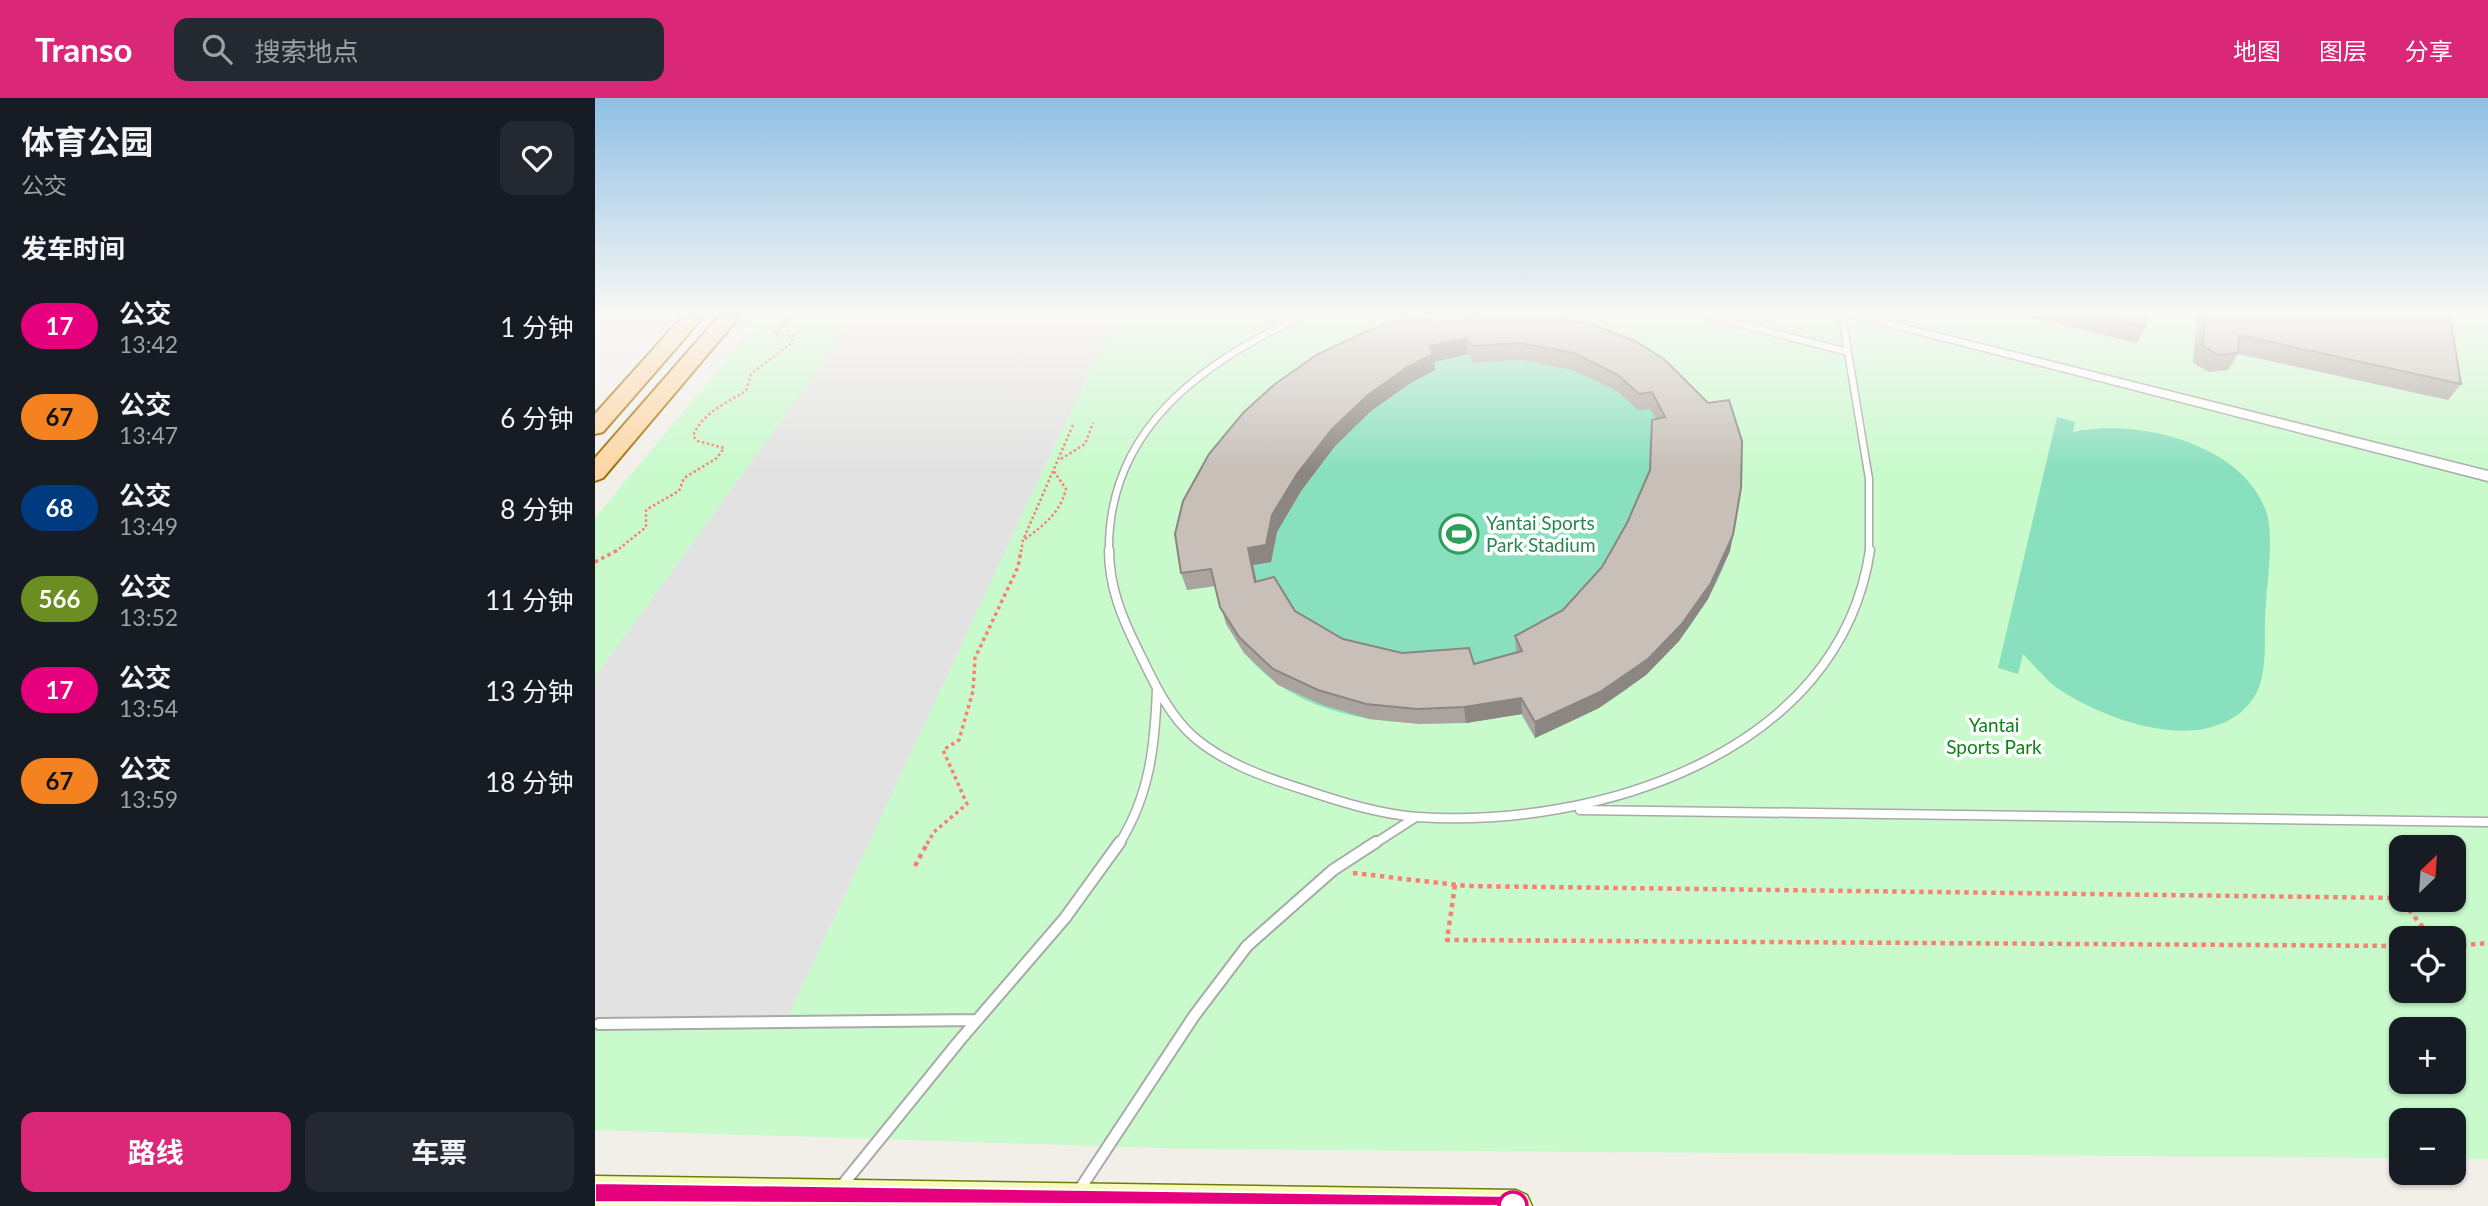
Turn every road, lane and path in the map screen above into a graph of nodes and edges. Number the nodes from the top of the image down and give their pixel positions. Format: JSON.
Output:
{"nodes":[{"id":1,"x":648,"y":368,"type":"edge"},
{"id":2,"x":685,"y":368,"type":"edge"},
{"id":3,"x":756,"y":368,"type":"edge"},
{"id":4,"x":1207,"y":368,"type":"edge"},
{"id":5,"x":1848,"y":368,"type":"edge"},
{"id":6,"x":2059,"y":368,"type":"edge"},
{"id":7,"x":1093,"y":423,"type":"dead end"},
{"id":8,"x":1073,"y":425,"type":"dead end"},
{"id":9,"x":595,"y":428,"type":"edge"},
{"id":10,"x":1061,"y":460,"type":"junction"},
{"id":11,"x":1053,"y":470,"type":"junction"},
{"id":12,"x":595,"y":472,"type":"edge"},
{"id":13,"x":2488,"y":476,"type":"edge"},
{"id":14,"x":1023,"y":540,"type":"junction"},
{"id":15,"x":595,"y":562,"type":"edge"},
{"id":16,"x":1157,"y":688,"type":"junction"},
{"id":17,"x":1567,"y":810,"type":"junction"},
{"id":18,"x":1416,"y":817,"type":"junction"},
{"id":19,"x":2488,"y":822,"type":"edge"},
{"id":20,"x":915,"y":866,"type":"dead end"},
{"id":21,"x":1333,"y":870,"type":"junction"},
{"id":22,"x":1455,"y":885,"type":"junction"},
{"id":23,"x":2422,"y":926,"type":"edge"},
{"id":24,"x":2488,"y":943,"type":"edge"},
{"id":25,"x":2466,"y":945,"type":"edge"},
{"id":26,"x":2389,"y":946,"type":"edge"},
{"id":27,"x":977,"y":1020,"type":"junction"},
{"id":28,"x":599,"y":1024,"type":"dead end"},
{"id":29,"x":595,"y":1192,"type":"edge"},
{"id":30,"x":833,"y":1196,"type":"junction"},
{"id":31,"x":1073,"y":1199,"type":"junction"},
{"id":32,"x":1308,"y":1204,"type":"edge"},
{"id":33,"x":1516,"y":1206,"type":"edge"}],
"edges":[{"from":1,"to":9,"type":"main road"},
{"from":2,"to":12,"type":"main road"},
{"from":3,"to":15,"type":"path"},
{"from":4,"to":16,"type":"lane"},
{"from":5,"to":17,"type":"lane"},
{"from":6,"to":13,"type":"street"},
{"from":7,"to":10,"type":"path"},
{"from":8,"to":10,"type":"path"},
{"from":10,"to":11,"type":"path"},
{"from":11,"to":14,"type":"path"},
{"from":11,"to":14,"type":"path"},
{"from":14,"to":20,"type":"path"},
{"from":16,"to":18,"type":"lane"},
{"from":16,"to":27,"type":"lane"},
{"from":17,"to":18,"type":"lane"},
{"from":17,"to":19,"type":"lane"},
{"from":18,"to":21,"type":"lane"},
{"from":21,"to":22,"type":"path"},
{"from":21,"to":31,"type":"lane"},
{"from":22,"to":23,"type":"path"},
{"from":22,"to":26,"type":"path"},
{"from":24,"to":25,"type":"path"},
{"from":27,"to":28,"type":"lane"},
{"from":27,"to":30,"type":"lane"},
{"from":29,"to":30,"type":"main road"},
{"from":30,"to":31,"type":"main road"},
{"from":31,"to":32,"type":"main road"},
{"from":32,"to":33,"type":"main road"}]}
